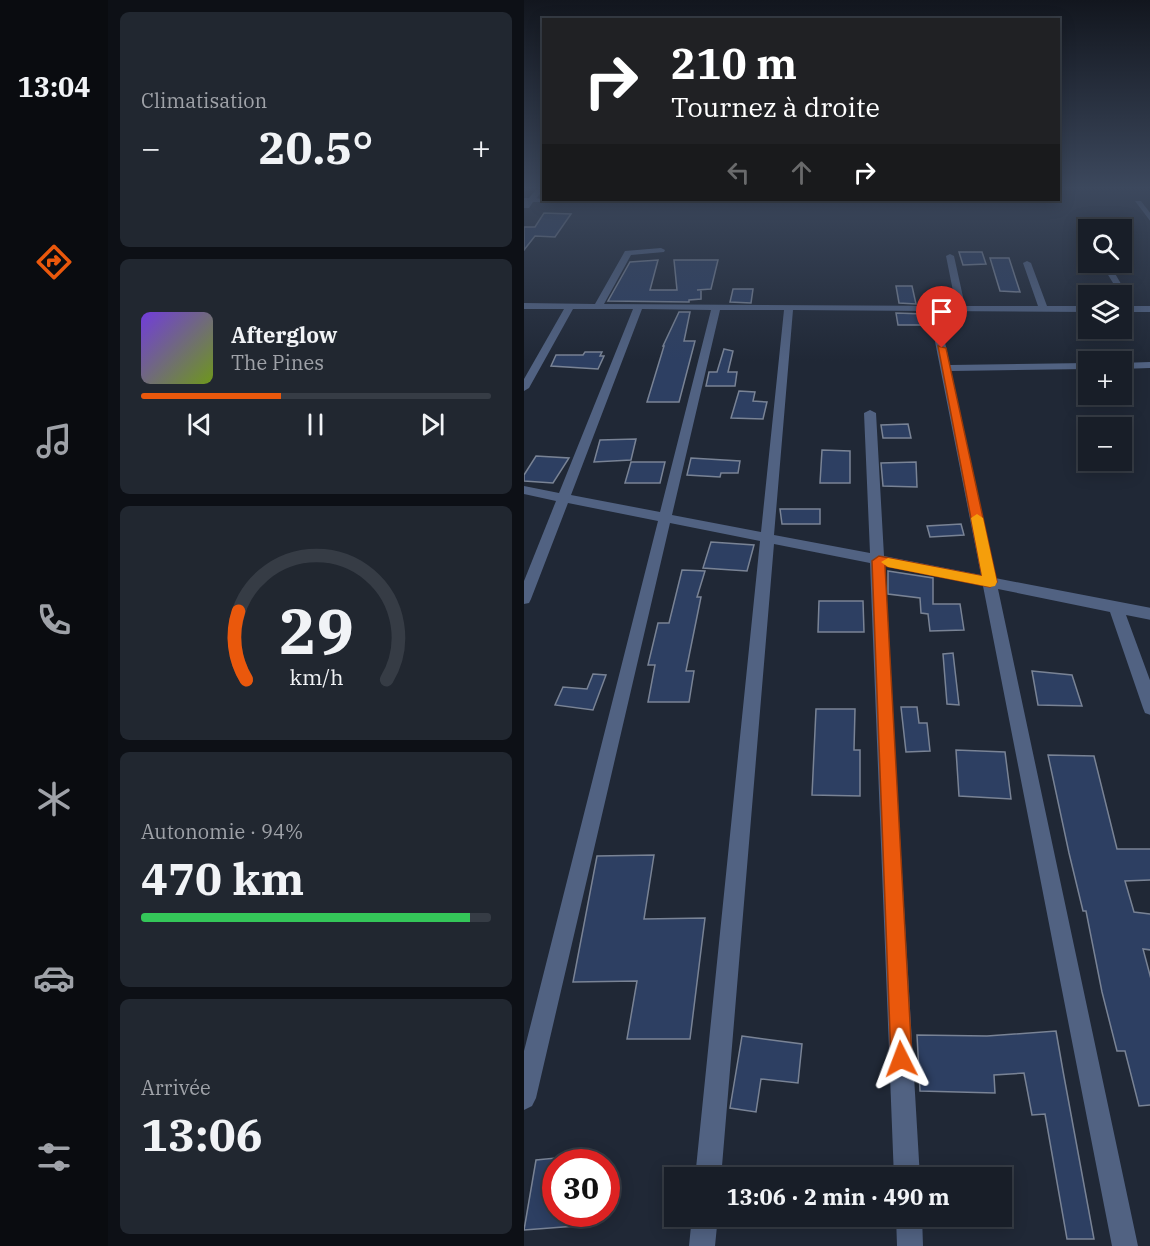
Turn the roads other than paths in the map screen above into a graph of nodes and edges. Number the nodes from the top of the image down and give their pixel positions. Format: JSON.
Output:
{"nodes":[{"id":1,"x":660,"y":250,"type":"dead end"},
{"id":2,"x":950,"y":256,"type":"dead end"},
{"id":3,"x":1027,"y":263,"type":"dead end"},
{"id":4,"x":524,"y":306,"type":"edge"},
{"id":5,"x":569,"y":306,"type":"junction"},
{"id":6,"x":598,"y":306,"type":"junction"},
{"id":7,"x":639,"y":306,"type":"junction"},
{"id":8,"x":716,"y":307,"type":"junction"},
{"id":9,"x":789,"y":307,"type":"junction"},
{"id":10,"x":933,"y":308,"type":"junction"},
{"id":11,"x":961,"y":308,"type":"junction"},
{"id":12,"x":1044,"y":309,"type":"junction"},
{"id":13,"x":1078,"y":309,"type":"edge"},
{"id":14,"x":1132,"y":309,"type":"edge"},
{"id":15,"x":1151,"y":309,"type":"edge"},
{"id":16,"x":1151,"y":365,"type":"edge"},
{"id":17,"x":1078,"y":366,"type":"edge"},
{"id":18,"x":1132,"y":366,"type":"edge"},
{"id":19,"x":946,"y":368,"type":"junction"},
{"id":20,"x":524,"y":388,"type":"edge"},
{"id":21,"x":870,"y":413,"type":"dead end"},
{"id":22,"x":524,"y":490,"type":"edge"},
{"id":23,"x":564,"y":498,"type":"junction"},
{"id":24,"x":665,"y":518,"type":"junction"},
{"id":25,"x":767,"y":538,"type":"junction"},
{"id":26,"x":879,"y":561,"type":"junction"},
{"id":27,"x":990,"y":582,"type":"junction"},
{"id":28,"x":524,"y":600,"type":"edge"},
{"id":29,"x":1116,"y":607,"type":"junction"},
{"id":30,"x":1151,"y":614,"type":"edge"},
{"id":31,"x":1151,"y":708,"type":"edge"},
{"id":32,"x":524,"y":1098,"type":"edge"},
{"id":33,"x":709,"y":1167,"type":"edge"},
{"id":34,"x":907,"y":1167,"type":"edge"},
{"id":35,"x":704,"y":1227,"type":"edge"},
{"id":36,"x":909,"y":1227,"type":"edge"},
{"id":37,"x":702,"y":1246,"type":"edge"},
{"id":38,"x":910,"y":1246,"type":"edge"},
{"id":39,"x":1126,"y":1246,"type":"edge"}],
"edges":[{"from":1,"to":6,"type":"street"},
{"from":2,"to":11,"type":"street"},
{"from":3,"to":12,"type":"street"},
{"from":4,"to":5,"type":"street"},
{"from":5,"to":6,"type":"street"},
{"from":5,"to":20,"type":"street"},
{"from":6,"to":7,"type":"street"},
{"from":7,"to":8,"type":"street"},
{"from":7,"to":23,"type":"street"},
{"from":8,"to":9,"type":"street"},
{"from":8,"to":24,"type":"street"},
{"from":9,"to":10,"type":"street"},
{"from":9,"to":25,"type":"street"},
{"from":10,"to":11,"type":"street"},
{"from":10,"to":19,"type":"street"},
{"from":11,"to":12,"type":"street"},
{"from":12,"to":13,"type":"street"},
{"from":14,"to":15,"type":"street"},
{"from":16,"to":18,"type":"street"},
{"from":17,"to":19,"type":"street"},
{"from":19,"to":27,"type":"street"},
{"from":21,"to":26,"type":"street"},
{"from":22,"to":23,"type":"street"},
{"from":23,"to":24,"type":"street"},
{"from":23,"to":28,"type":"street"},
{"from":24,"to":25,"type":"street"},
{"from":24,"to":32,"type":"street"},
{"from":25,"to":26,"type":"street"},
{"from":25,"to":33,"type":"street"},
{"from":26,"to":27,"type":"street"},
{"from":26,"to":34,"type":"street"},
{"from":27,"to":29,"type":"street"},
{"from":27,"to":39,"type":"street"},
{"from":29,"to":30,"type":"street"},
{"from":29,"to":31,"type":"street"},
{"from":35,"to":37,"type":"street"},
{"from":36,"to":38,"type":"street"}]}
